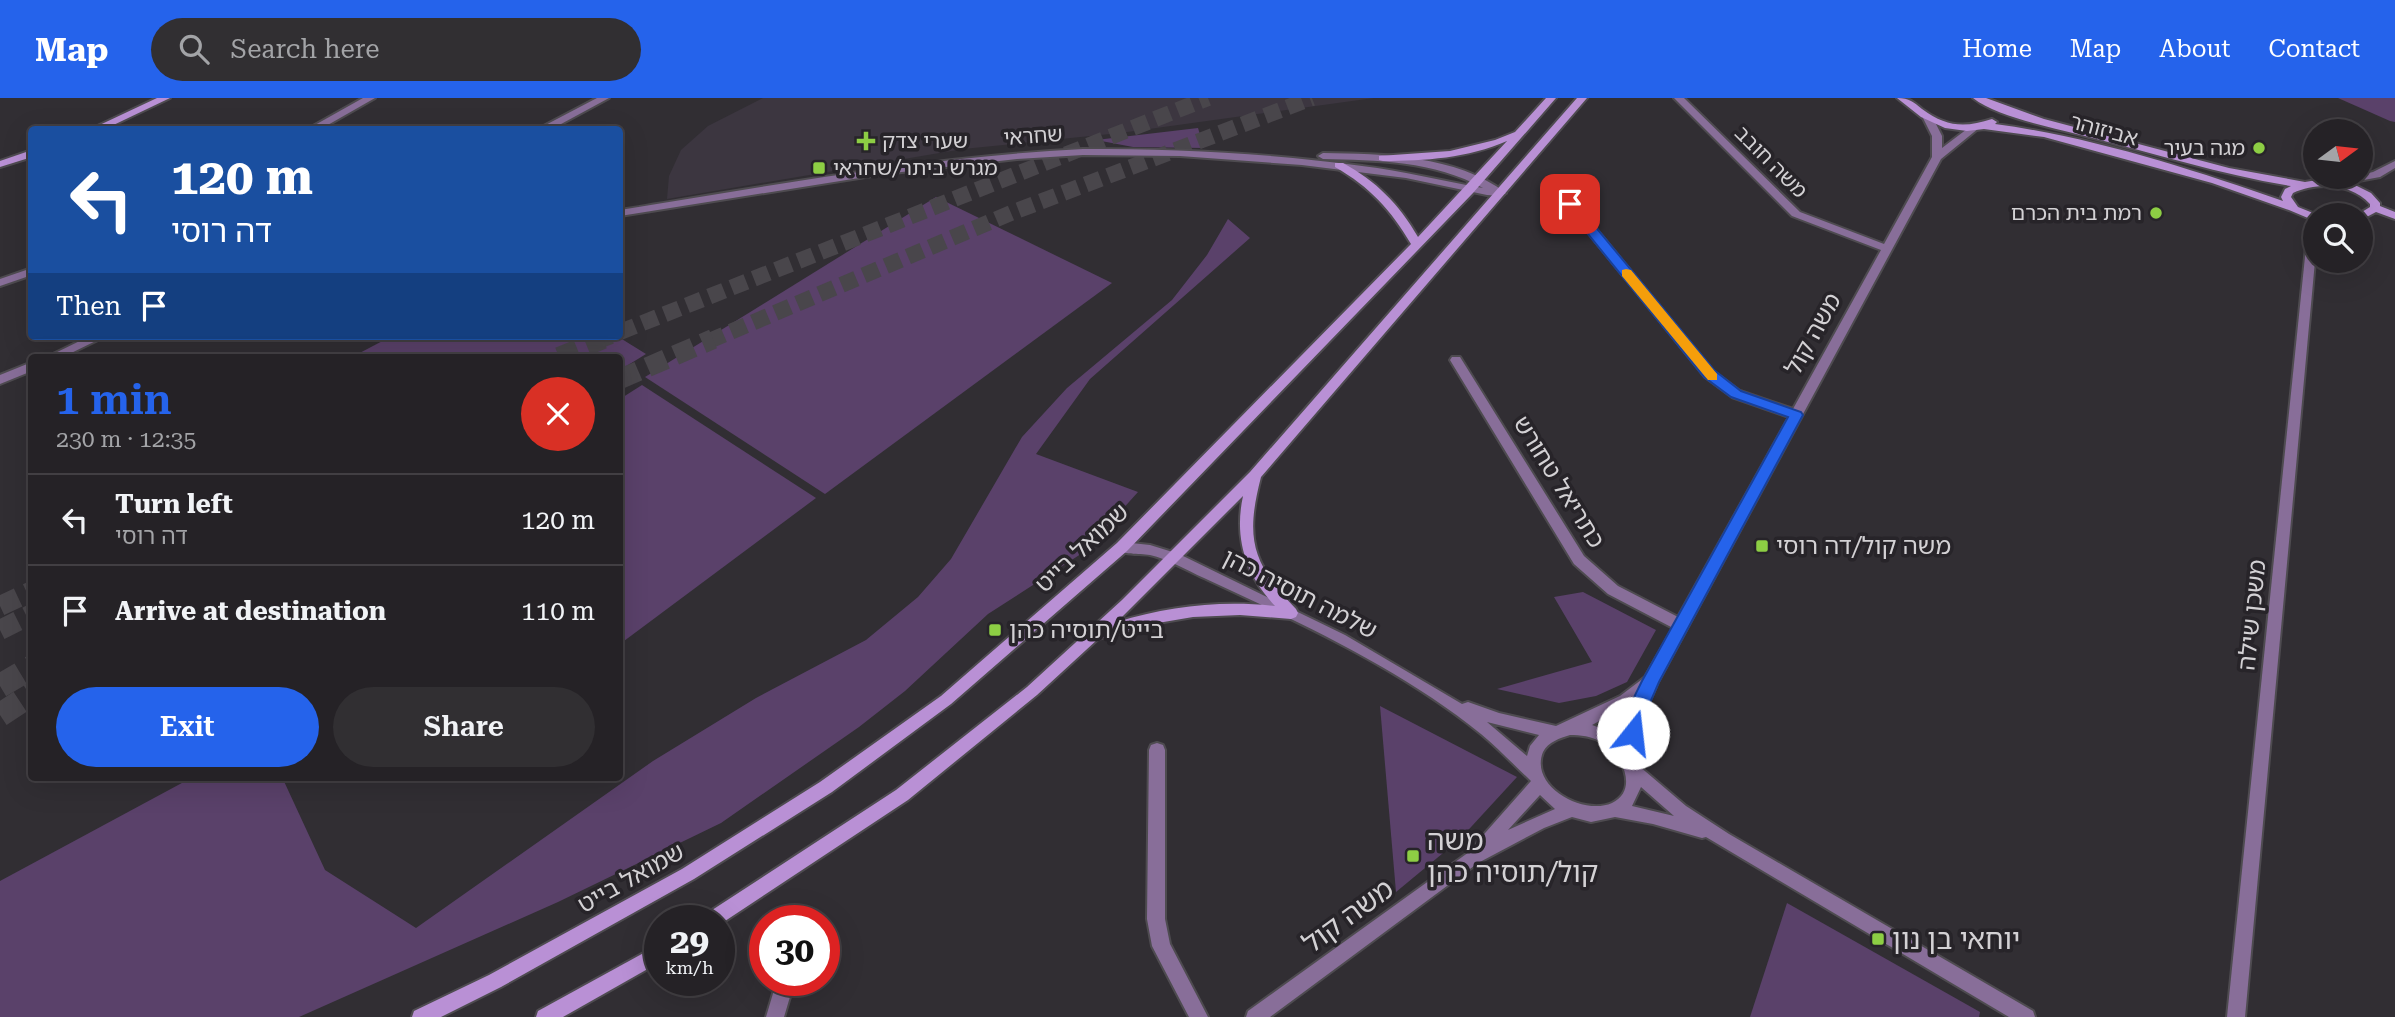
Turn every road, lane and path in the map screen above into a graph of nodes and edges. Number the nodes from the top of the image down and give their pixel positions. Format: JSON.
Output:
{"nodes":[{"id":1,"x":165,"y":98,"type":"edge"},
{"id":2,"x":370,"y":98,"type":"edge"},
{"id":3,"x":589,"y":98,"type":"edge"},
{"id":4,"x":604,"y":98,"type":"edge"},
{"id":5,"x":1551,"y":98,"type":"edge"},
{"id":6,"x":1582,"y":98,"type":"edge"},
{"id":7,"x":1679,"y":98,"type":"edge"},
{"id":8,"x":1902,"y":98,"type":"edge"},
{"id":9,"x":1978,"y":98,"type":"edge"},
{"id":10,"x":1915,"y":102,"type":"edge"},
{"id":11,"x":1990,"y":106,"type":"junction"},
{"id":12,"x":565,"y":117,"type":"junction"},
{"id":13,"x":1928,"y":118,"type":"junction"},
{"id":14,"x":103,"y":126,"type":"edge"},
{"id":15,"x":318,"y":126,"type":"edge"},
{"id":16,"x":548,"y":126,"type":"edge"},
{"id":17,"x":1980,"y":127,"type":"junction"},
{"id":18,"x":1519,"y":133,"type":"junction"},
{"id":19,"x":28,"y":154,"type":"edge"},
{"id":20,"x":1242,"y":156,"type":"junction"},
{"id":21,"x":1937,"y":157,"type":"junction"},
{"id":22,"x":1383,"y":158,"type":"junction"},
{"id":23,"x":2395,"y":163,"type":"edge"},
{"id":24,"x":0,"y":164,"type":"edge"},
{"id":25,"x":1339,"y":165,"type":"junction"},
{"id":26,"x":2376,"y":175,"type":"junction"},
{"id":27,"x":2373,"y":176,"type":"edge"},
{"id":28,"x":1479,"y":179,"type":"junction"},
{"id":29,"x":2303,"y":185,"type":"edge"},
{"id":30,"x":2303,"y":185,"type":"edge"},
{"id":31,"x":2354,"y":189,"type":"edge"},
{"id":32,"x":1469,"y":191,"type":"junction"},
{"id":33,"x":1501,"y":193,"type":"junction"},
{"id":34,"x":2366,"y":194,"type":"junction"},
{"id":35,"x":1570,"y":204,"type":"dead end"},
{"id":36,"x":2291,"y":207,"type":"junction"},
{"id":37,"x":2375,"y":208,"type":"joint"},
{"id":38,"x":2303,"y":212,"type":"edge"},
{"id":39,"x":623,"y":213,"type":"edge"},
{"id":40,"x":2395,"y":216,"type":"edge"},
{"id":41,"x":1416,"y":244,"type":"junction"},
{"id":42,"x":1887,"y":249,"type":"junction"},
{"id":43,"x":28,"y":272,"type":"edge"},
{"id":44,"x":2310,"y":273,"type":"edge"},
{"id":45,"x":0,"y":283,"type":"edge"},
{"id":46,"x":91,"y":340,"type":"edge"},
{"id":47,"x":60,"y":354,"type":"edge"},
{"id":48,"x":1456,"y":360,"type":"dead end"},
{"id":49,"x":28,"y":368,"type":"edge"},
{"id":50,"x":0,"y":380,"type":"edge"},
{"id":51,"x":1796,"y":415,"type":"junction"},
{"id":52,"x":1255,"y":475,"type":"junction"},
{"id":53,"x":1122,"y":547,"type":"junction"},
{"id":54,"x":1174,"y":558,"type":"junction"},
{"id":55,"x":1291,"y":613,"type":"junction"},
{"id":56,"x":1681,"y":625,"type":"junction"},
{"id":57,"x":1093,"y":636,"type":"junction"},
{"id":58,"x":1651,"y":681,"type":"junction"},
{"id":59,"x":1450,"y":702,"type":"junction"},
{"id":60,"x":1562,"y":730,"type":"junction"},
{"id":61,"x":1157,"y":750,"type":"dead end"},
{"id":62,"x":1632,"y":766,"type":"junction"},
{"id":63,"x":1537,"y":779,"type":"junction"},
{"id":64,"x":1572,"y":810,"type":"junction"},
{"id":65,"x":1615,"y":810,"type":"junction"},
{"id":66,"x":1723,"y":839,"type":"junction"},
{"id":67,"x":1472,"y":858,"type":"junction"},
{"id":68,"x":735,"y":905,"type":"edge"},
{"id":69,"x":644,"y":961,"type":"edge"},
{"id":70,"x":781,"y":996,"type":"edge"},
{"id":71,"x":421,"y":1017,"type":"edge"},
{"id":72,"x":545,"y":1017,"type":"edge"},
{"id":73,"x":775,"y":1017,"type":"edge"},
{"id":74,"x":1199,"y":1017,"type":"edge"},
{"id":75,"x":1255,"y":1017,"type":"edge"},
{"id":76,"x":2026,"y":1017,"type":"edge"},
{"id":77,"x":2236,"y":1017,"type":"edge"}],
"edges":[{"from":1,"to":14,"type":"street"},
{"from":2,"to":15,"type":"street"},
{"from":3,"to":12,"type":"street"},
{"from":4,"to":12,"type":"street"},
{"from":5,"to":18,"type":"street","name":"שמואל בייט"},
{"from":6,"to":33,"type":"street"},
{"from":7,"to":42,"type":"street","name":"משה חובב"},
{"from":8,"to":10,"type":"street","name":"אביזוהר"},
{"from":9,"to":11,"type":"street","name":"אביזוהר"},
{"from":10,"to":13,"type":"street","name":"אביזוהר"},
{"from":11,"to":17,"type":"street"},
{"from":11,"to":29,"type":"street","name":"אביזוהר"},
{"from":12,"to":16,"type":"street"},
{"from":13,"to":17,"type":"street","name":"אביזוהר"},
{"from":13,"to":21,"type":"street"},
{"from":17,"to":21,"type":"street","name":"משה קול"},
{"from":17,"to":36,"type":"street","name":"אביזוהר"},
{"from":18,"to":22,"type":"street"},
{"from":18,"to":28,"type":"street","name":"שמואל בייט"},
{"from":19,"to":24,"type":"street"},
{"from":20,"to":22,"type":"street","name":"שחראי"},
{"from":20,"to":25,"type":"street","name":"שחראי"},
{"from":20,"to":39,"type":"street","name":"שחראי"},
{"from":21,"to":42,"type":"street","name":"משה קול"},
{"from":22,"to":28,"type":"street","name":"שחראי"},
{"from":23,"to":26,"type":"street"},
{"from":25,"to":32,"type":"street","name":"שחראי"},
{"from":25,"to":41,"type":"street"},
{"from":26,"to":27,"type":"street"},
{"from":26,"to":34,"type":"street"},
{"from":28,"to":32,"type":"street","name":"שמואל בייט"},
{"from":28,"to":33,"type":"street","name":"שחראי"},
{"from":30,"to":36,"type":"street"},
{"from":31,"to":34,"type":"street"},
{"from":32,"to":33,"type":"street","name":"שחראי"},
{"from":32,"to":41,"type":"street","name":"שמואל בייט"},
{"from":33,"to":52,"type":"street"},
{"from":34,"to":37,"type":"street"},
{"from":35,"to":51,"type":"street"},
{"from":36,"to":38,"type":"street","name":"אביזוהר"},
{"from":37,"to":40,"type":"street"},
{"from":41,"to":53,"type":"street","name":"שמואל בייט"},
{"from":42,"to":51,"type":"street","name":"משה קול"},
{"from":43,"to":45,"type":"street"},
{"from":44,"to":77,"type":"street","name":"משכן שילה"},
{"from":46,"to":47,"type":"street"},
{"from":48,"to":56,"type":"street","name":"כתריאל טחורש"},
{"from":49,"to":50,"type":"street"},
{"from":51,"to":56,"type":"street","name":"משה קול"},
{"from":52,"to":54,"type":"street"},
{"from":52,"to":55,"type":"street"},
{"from":53,"to":54,"type":"street","name":"שלמה תוסיה כהן"},
{"from":53,"to":71,"type":"street","name":"שמואל בייט"},
{"from":54,"to":55,"type":"street","name":"שלמה תוסיה כהן"},
{"from":54,"to":57,"type":"street"},
{"from":55,"to":57,"type":"street"},
{"from":55,"to":59,"type":"street","name":"שלמה תוסיה כהן"},
{"from":56,"to":58,"type":"street","name":"משה קול"},
{"from":57,"to":68,"type":"street"},
{"from":58,"to":60,"type":"street","name":"משה קול"},
{"from":58,"to":62,"type":"street","name":"משה קול"},
{"from":59,"to":60,"type":"street","name":"שלמה תוסיה כהן"},
{"from":59,"to":63,"type":"street","name":"שלמה תוסיה כהן"},
{"from":60,"to":62,"type":"street"},
{"from":60,"to":63,"type":"street"},
{"from":61,"to":74,"type":"street"},
{"from":62,"to":65,"type":"street"},
{"from":62,"to":66,"type":"street"},
{"from":63,"to":64,"type":"street"},
{"from":63,"to":67,"type":"street","name":"משה קול"},
{"from":64,"to":65,"type":"street"},
{"from":64,"to":67,"type":"street","name":"משה קול"},
{"from":65,"to":66,"type":"street"},
{"from":66,"to":76,"type":"street"},
{"from":67,"to":75,"type":"street","name":"משה קול"},
{"from":69,"to":72,"type":"street"},
{"from":70,"to":73,"type":"street"}]}
